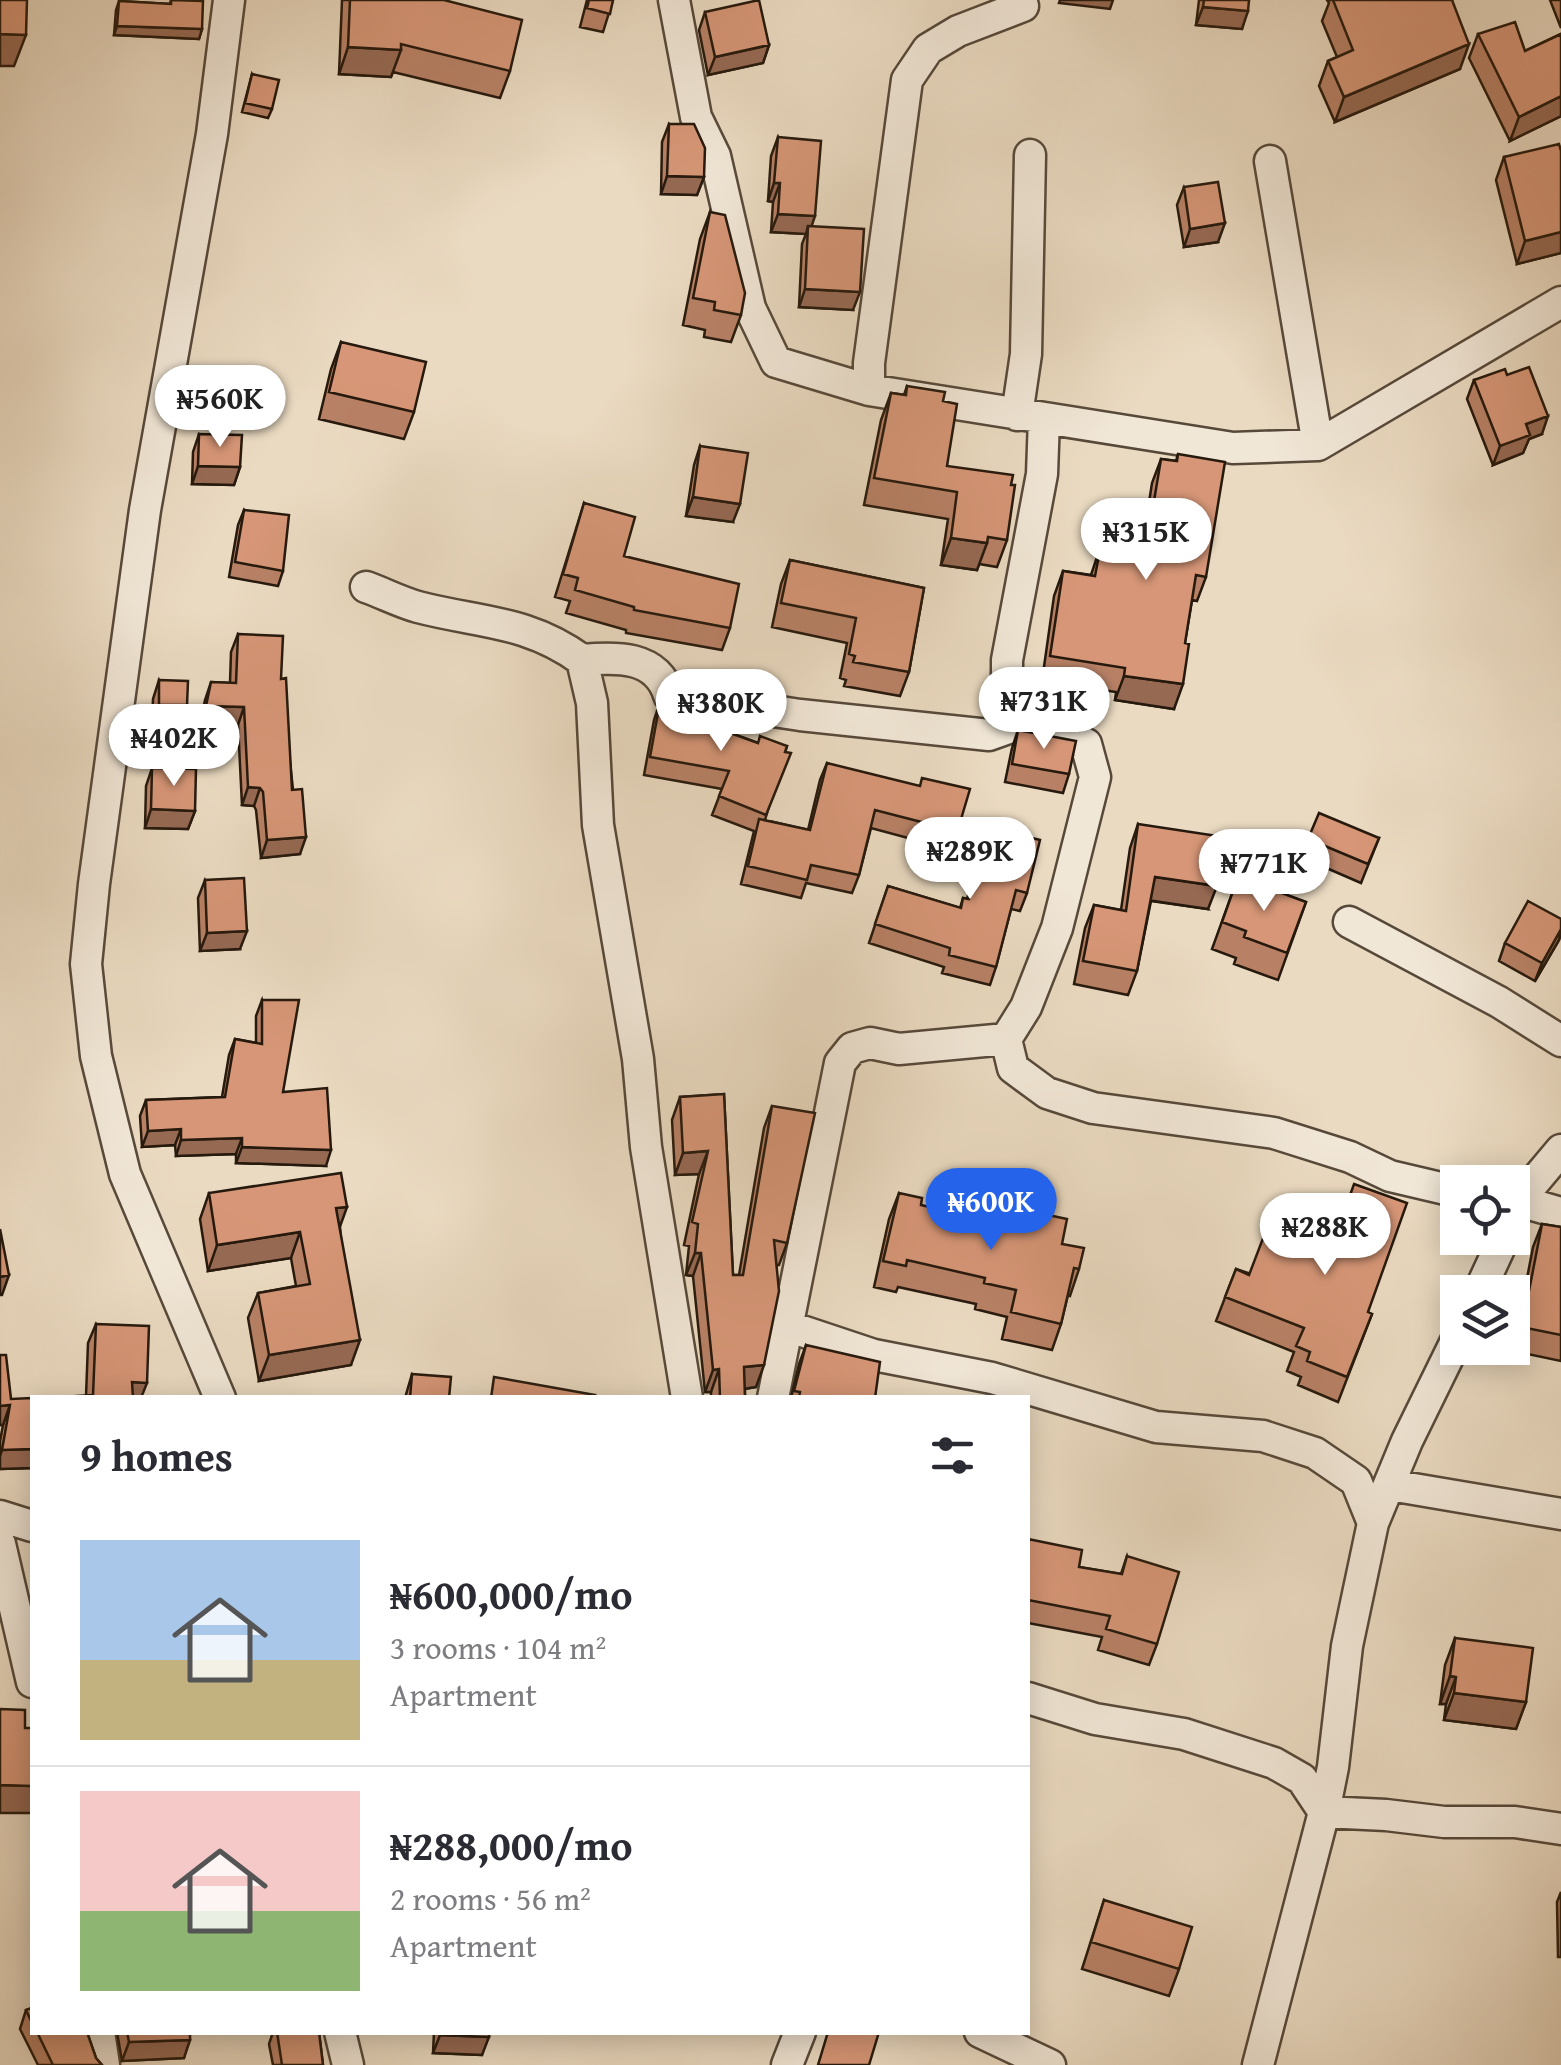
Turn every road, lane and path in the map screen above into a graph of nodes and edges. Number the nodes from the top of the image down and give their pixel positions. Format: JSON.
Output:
{"nodes":[{"id":1,"x":229,"y":0,"type":"edge"},
{"id":2,"x":674,"y":0,"type":"edge"},
{"id":3,"x":1022,"y":6,"type":"dead end"},
{"id":4,"x":1030,"y":155,"type":"dead end"},
{"id":5,"x":1270,"y":162,"type":"dead end"},
{"id":6,"x":1561,"y":302,"type":"edge"},
{"id":7,"x":869,"y":390,"type":"junction"},
{"id":8,"x":1031,"y":417,"type":"junction"},
{"id":9,"x":1318,"y":445,"type":"junction"},
{"id":10,"x":366,"y":587,"type":"dead end"},
{"id":11,"x":582,"y":660,"type":"junction"},
{"id":12,"x":1028,"y":721,"type":"junction"},
{"id":13,"x":1348,"y":922,"type":"dead end"},
{"id":14,"x":1006,"y":1039,"type":"junction"},
{"id":15,"x":1561,"y":1041,"type":"edge"},
{"id":16,"x":1561,"y":1150,"type":"edge"},
{"id":17,"x":1530,"y":1187,"type":"edge"},
{"id":18,"x":1440,"y":1188,"type":"edge"},
{"id":19,"x":1530,"y":1208,"type":"edge"},
{"id":20,"x":1561,"y":1213,"type":"edge"},
{"id":21,"x":787,"y":1326,"type":"junction"},
{"id":22,"x":1444,"y":1365,"type":"edge"},
{"id":23,"x":219,"y":1395,"type":"edge"},
{"id":24,"x":687,"y":1395,"type":"edge"},
{"id":25,"x":773,"y":1395,"type":"edge"},
{"id":26,"x":1390,"y":1485,"type":"junction"},
{"id":27,"x":1561,"y":1514,"type":"edge"},
{"id":28,"x":0,"y":1516,"type":"edge"},
{"id":29,"x":1373,"y":1522,"type":"junction"},
{"id":30,"x":30,"y":1525,"type":"edge"},
{"id":31,"x":0,"y":1544,"type":"edge"},
{"id":32,"x":30,"y":1673,"type":"edge"},
{"id":33,"x":1030,"y":1699,"type":"edge"},
{"id":34,"x":1324,"y":1812,"type":"junction"},
{"id":35,"x":1561,"y":1829,"type":"edge"},
{"id":36,"x":99,"y":2035,"type":"edge"},
{"id":37,"x":341,"y":2035,"type":"edge"},
{"id":38,"x":799,"y":2035,"type":"edge"},
{"id":39,"x":986,"y":2035,"type":"edge"},
{"id":40,"x":104,"y":2065,"type":"edge"},
{"id":41,"x":348,"y":2065,"type":"edge"},
{"id":42,"x":787,"y":2065,"type":"edge"},
{"id":43,"x":1050,"y":2065,"type":"edge"},
{"id":44,"x":1258,"y":2065,"type":"edge"}],
"edges":[{"from":1,"to":23,"type":"street"},
{"from":2,"to":7,"type":"street"},
{"from":3,"to":7,"type":"street"},
{"from":4,"to":8,"type":"street"},
{"from":5,"to":9,"type":"street"},
{"from":6,"to":9,"type":"street"},
{"from":7,"to":8,"type":"street"},
{"from":8,"to":9,"type":"street"},
{"from":8,"to":12,"type":"street"},
{"from":10,"to":11,"type":"street"},
{"from":11,"to":12,"type":"street"},
{"from":11,"to":24,"type":"street"},
{"from":12,"to":14,"type":"street"},
{"from":13,"to":15,"type":"street"},
{"from":14,"to":18,"type":"street"},
{"from":14,"to":21,"type":"street"},
{"from":16,"to":17,"type":"street"},
{"from":19,"to":20,"type":"street"},
{"from":21,"to":25,"type":"street"},
{"from":21,"to":29,"type":"street"},
{"from":22,"to":26,"type":"street"},
{"from":26,"to":27,"type":"street"},
{"from":26,"to":29,"type":"street"},
{"from":28,"to":30,"type":"street"},
{"from":29,"to":34,"type":"street"},
{"from":31,"to":32,"type":"street"},
{"from":33,"to":34,"type":"street"},
{"from":34,"to":35,"type":"street"},
{"from":34,"to":44,"type":"street"},
{"from":36,"to":40,"type":"street"},
{"from":37,"to":41,"type":"street"},
{"from":38,"to":42,"type":"street"},
{"from":39,"to":43,"type":"street"}]}
